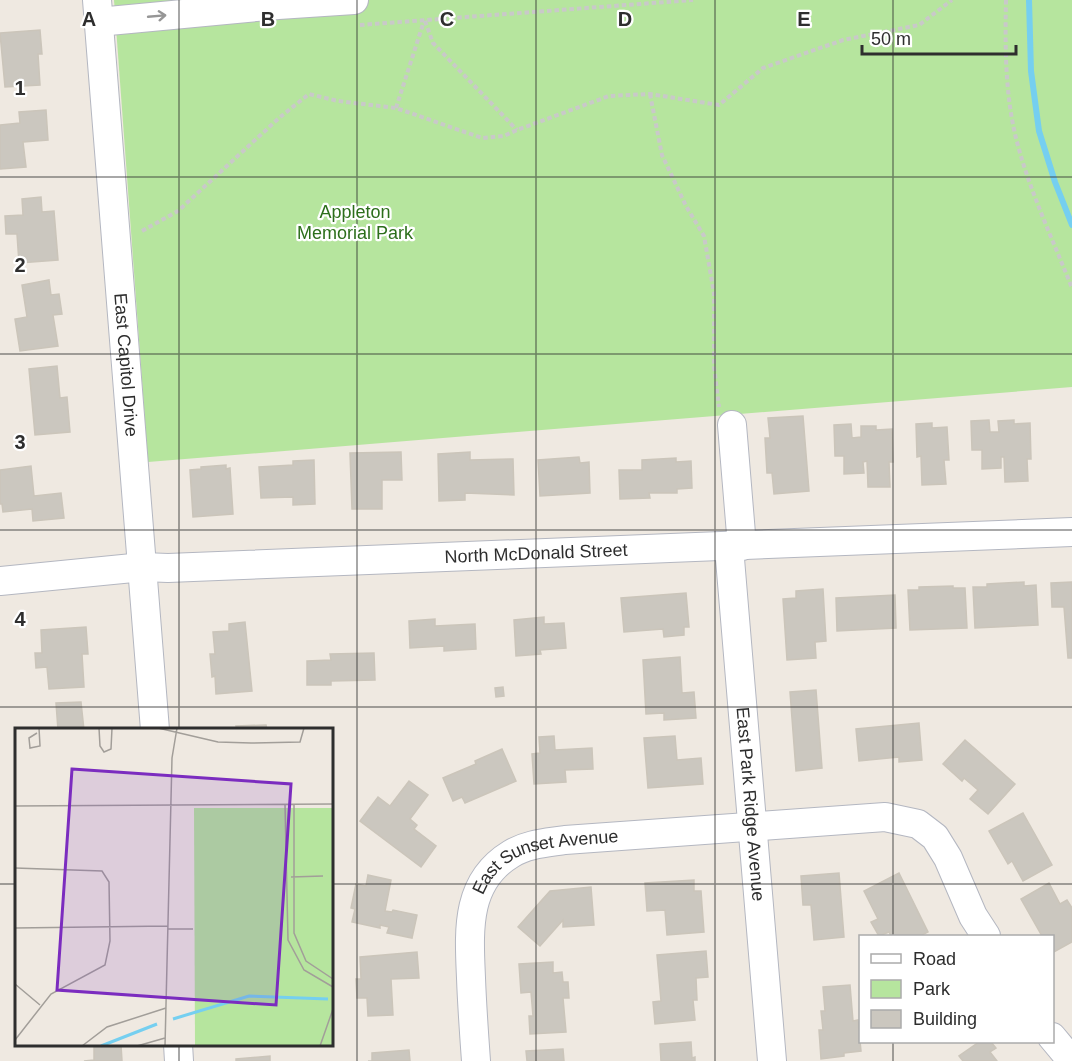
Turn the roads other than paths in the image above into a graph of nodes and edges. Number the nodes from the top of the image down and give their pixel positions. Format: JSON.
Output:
{"nodes":[{"id":1,"x":97,"y":11,"type":"edge"},
{"id":2,"x":356,"y":12,"type":"edge"},
{"id":3,"x":732,"y":430,"type":"road end"},
{"id":4,"x":1072,"y":532,"type":"edge"},
{"id":5,"x":735,"y":547,"type":"junction"},
{"id":6,"x":143,"y":567,"type":"junction"},
{"id":7,"x":0,"y":581,"type":"edge"},
{"id":8,"x":155,"y":728,"type":"edge"},
{"id":9,"x":752,"y":826,"type":"junction"},
{"id":10,"x":985,"y":935,"type":"edge"},
{"id":11,"x":1054,"y":1038,"type":"edge"},
{"id":12,"x":178,"y":1046,"type":"edge"},
{"id":13,"x":179,"y":1061,"type":"edge"},
{"id":14,"x":476,"y":1061,"type":"edge"},
{"id":15,"x":772,"y":1061,"type":"edge"},
{"id":16,"x":1072,"y":1061,"type":"edge"}],
"edges":[{"from":1,"to":2,"type":"street","one_way":true},
{"from":1,"to":6,"type":"street","name":"East Capitol Drive"},
{"from":3,"to":5,"type":"street","name":"East Park Ridge Avenue"},
{"from":4,"to":5,"type":"street","name":"North McDonald Street"},
{"from":5,"to":6,"type":"street","name":"North McDonald Street"},
{"from":5,"to":9,"type":"street","name":"East Park Ridge Avenue"},
{"from":6,"to":7,"type":"street","name":"North McDonald Street"},
{"from":6,"to":8,"type":"street","name":"East Capitol Drive"},
{"from":9,"to":10,"type":"street","name":"East Sunset Avenue"},
{"from":9,"to":14,"type":"street","name":"East Sunset Avenue"},
{"from":9,"to":15,"type":"street","name":"East Park Ridge Avenue"},
{"from":11,"to":16,"type":"street"},
{"from":12,"to":13,"type":"street"}]}
